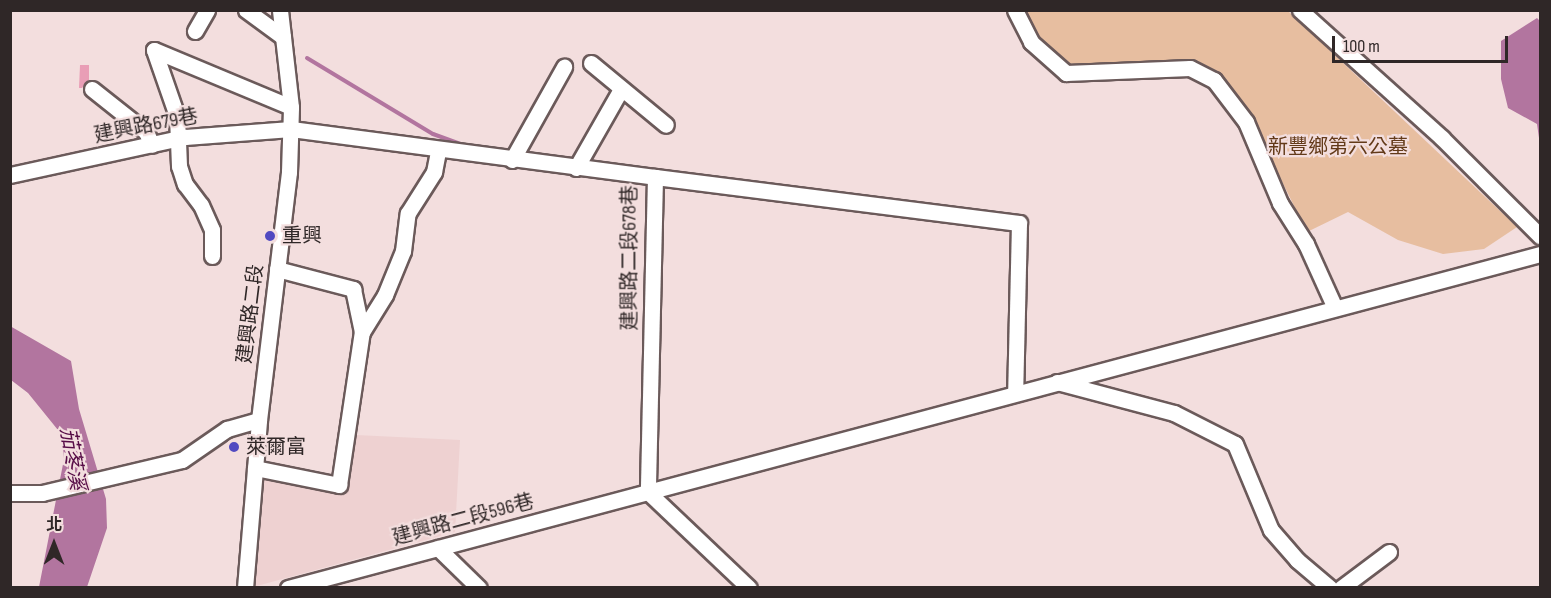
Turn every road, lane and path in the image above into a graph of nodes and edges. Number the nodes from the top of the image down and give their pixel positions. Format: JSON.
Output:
{"nodes":[{"id":1,"x":207,"y":10,"type":"edge"},
{"id":2,"x":246,"y":10,"type":"edge"},
{"id":3,"x":280,"y":10,"type":"edge"},
{"id":4,"x":1015,"y":10,"type":"edge"},
{"id":5,"x":1300,"y":10,"type":"edge"},
{"id":6,"x":195,"y":31,"type":"dead end"},
{"id":7,"x":283,"y":38,"type":"junction"},
{"id":8,"x":591,"y":63,"type":"dead end"},
{"id":9,"x":564,"y":67,"type":"dead end"},
{"id":10,"x":92,"y":89,"type":"dead end"},
{"id":11,"x":621,"y":89,"type":"junction"},
{"id":12,"x":291,"y":107,"type":"junction"},
{"id":13,"x":666,"y":125,"type":"dead end"},
{"id":14,"x":291,"y":129,"type":"junction"},
{"id":15,"x":179,"y":139,"type":"junction"},
{"id":16,"x":152,"y":145,"type":"junction"},
{"id":17,"x":438,"y":152,"type":"junction"},
{"id":18,"x":512,"y":160,"type":"junction"},
{"id":19,"x":576,"y":168,"type":"junction"},
{"id":20,"x":10,"y":175,"type":"edge"},
{"id":21,"x":655,"y":177,"type":"junction"},
{"id":22,"x":1540,"y":236,"type":"edge"},
{"id":23,"x":1540,"y":254,"type":"edge"},
{"id":24,"x":212,"y":256,"type":"dead end"},
{"id":25,"x":277,"y":269,"type":"junction"},
{"id":26,"x":1335,"y":308,"type":"junction"},
{"id":27,"x":362,"y":332,"type":"junction"},
{"id":28,"x":1056,"y":382,"type":"junction"},
{"id":29,"x":1016,"y":393,"type":"junction"},
{"id":30,"x":259,"y":420,"type":"junction"},
{"id":31,"x":255,"y":468,"type":"junction"},
{"id":32,"x":648,"y":492,"type":"junction"},
{"id":33,"x":10,"y":493,"type":"edge"},
{"id":34,"x":438,"y":548,"type":"junction"},
{"id":35,"x":1389,"y":552,"type":"dead end"},
{"id":36,"x":245,"y":588,"type":"edge"},
{"id":37,"x":288,"y":588,"type":"edge"},
{"id":38,"x":479,"y":588,"type":"edge"},
{"id":39,"x":749,"y":588,"type":"edge"},
{"id":40,"x":1330,"y":588,"type":"edge"},
{"id":41,"x":1341,"y":588,"type":"edge"}],
"edges":[{"from":1,"to":6,"type":"street"},
{"from":2,"to":7,"type":"street"},
{"from":3,"to":7,"type":"street","name":"建興路二段"},
{"from":4,"to":26,"type":"street"},
{"from":5,"to":22,"type":"street"},
{"from":7,"to":12,"type":"street","name":"建興路二段"},
{"from":8,"to":11,"type":"street"},
{"from":9,"to":18,"type":"street"},
{"from":10,"to":16,"type":"street"},
{"from":11,"to":13,"type":"street"},
{"from":11,"to":19,"type":"street"},
{"from":12,"to":14,"type":"street","name":"建興路二段"},
{"from":12,"to":15,"type":"street"},
{"from":14,"to":15,"type":"street","name":"建興路679巷"},
{"from":14,"to":17,"type":"street","name":"建興路二段678巷"},
{"from":14,"to":25,"type":"street","name":"建興路二段"},
{"from":15,"to":16,"type":"street","name":"建興路679巷"},
{"from":15,"to":24,"type":"street"},
{"from":16,"to":20,"type":"street","name":"建興路679巷"},
{"from":17,"to":18,"type":"street","name":"建興路二段678巷"},
{"from":17,"to":27,"type":"street"},
{"from":18,"to":19,"type":"street","name":"建興路二段678巷"},
{"from":19,"to":21,"type":"street","name":"建興路二段678巷"},
{"from":21,"to":29,"type":"street"},
{"from":21,"to":32,"type":"street","name":"建興路二段678巷"},
{"from":23,"to":26,"type":"street","name":"建興路二段596巷"},
{"from":25,"to":27,"type":"street"},
{"from":25,"to":30,"type":"street","name":"建興路二段"},
{"from":26,"to":28,"type":"street","name":"建興路二段596巷"},
{"from":27,"to":31,"type":"street"},
{"from":28,"to":29,"type":"street","name":"建興路二段596巷"},
{"from":28,"to":40,"type":"street"},
{"from":29,"to":32,"type":"street","name":"建興路二段596巷"},
{"from":30,"to":31,"type":"street","name":"建興路二段"},
{"from":30,"to":33,"type":"street"},
{"from":31,"to":36,"type":"street","name":"建興路二段"},
{"from":32,"to":34,"type":"street","name":"建興路二段596巷"},
{"from":32,"to":39,"type":"street"},
{"from":34,"to":37,"type":"street","name":"建興路二段596巷"},
{"from":34,"to":38,"type":"street"},
{"from":35,"to":41,"type":"street"}]}
